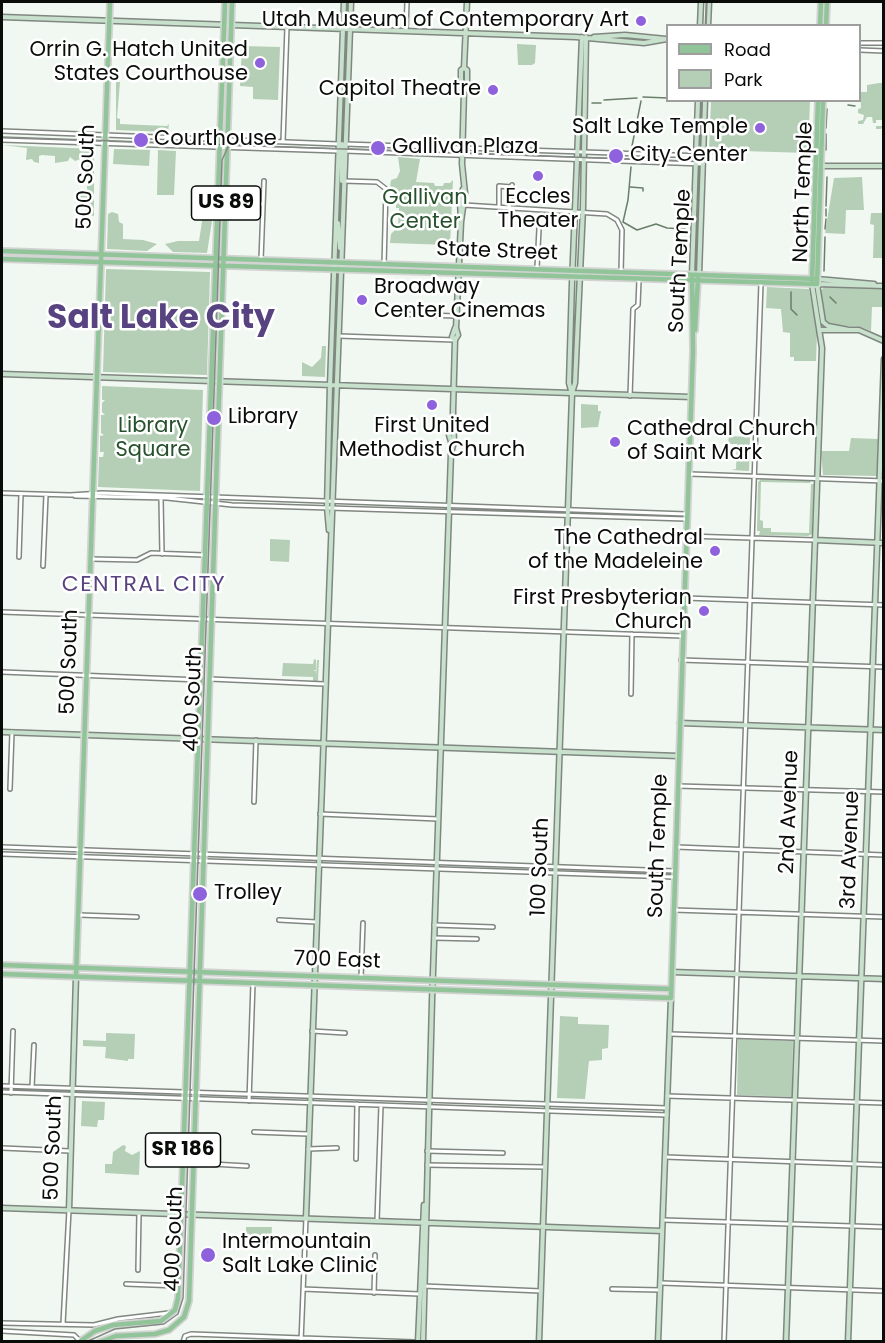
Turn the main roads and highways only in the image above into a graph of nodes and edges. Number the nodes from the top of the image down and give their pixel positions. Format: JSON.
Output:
{"nodes":[{"id":1,"x":110,"y":2,"type":"edge"},
{"id":2,"x":225,"y":2,"type":"edge"},
{"id":3,"x":232,"y":2,"type":"edge"},
{"id":4,"x":821,"y":2,"type":"edge"},
{"id":5,"x":827,"y":2,"type":"edge"},
{"id":6,"x":820,"y":24,"type":"edge"},
{"id":7,"x":826,"y":24,"type":"edge"},
{"id":8,"x":818,"y":102,"type":"edge"},
{"id":9,"x":823,"y":102,"type":"edge"},
{"id":10,"x":820,"y":164,"type":"junction"},
{"id":11,"x":2,"y":251,"type":"edge"},
{"id":12,"x":101,"y":254,"type":"junction"},
{"id":13,"x":214,"y":258,"type":"junction"},
{"id":14,"x":225,"y":258,"type":"junction"},
{"id":15,"x":2,"y":259,"type":"edge"},
{"id":16,"x":100,"y":262,"type":"junction"},
{"id":17,"x":213,"y":266,"type":"junction"},
{"id":18,"x":224,"y":266,"type":"junction"},
{"id":19,"x":695,"y":278,"type":"junction"},
{"id":20,"x":815,"y":282,"type":"junction"},
{"id":21,"x":2,"y":965,"type":"edge"},
{"id":22,"x":76,"y":968,"type":"junction"},
{"id":23,"x":190,"y":972,"type":"junction"},
{"id":24,"x":201,"y":972,"type":"junction"},
{"id":25,"x":2,"y":974,"type":"edge"},
{"id":26,"x":76,"y":977,"type":"junction"},
{"id":27,"x":190,"y":981,"type":"junction"},
{"id":28,"x":200,"y":981,"type":"junction"},
{"id":29,"x":671,"y":990,"type":"junction"},
{"id":30,"x":671,"y":998,"type":"joint"},
{"id":31,"x":80,"y":1341,"type":"edge"},
{"id":32,"x":100,"y":1341,"type":"edge"}],
"edges":[{"from":1,"to":12,"type":"main road","name":"500 South"},
{"from":2,"to":13,"type":"main road","name":"400 South","number":"US 89"},
{"from":3,"to":14,"type":"main road","name":"400 South","number":"US 89"},
{"from":4,"to":6,"type":"main road"},
{"from":5,"to":7,"type":"main road"},
{"from":8,"to":10,"type":"main road","name":"North Temple"},
{"from":9,"to":10,"type":"main road","name":"North Temple"},
{"from":10,"to":20,"type":"main road","name":"North Temple"},
{"from":11,"to":12,"type":"main road","name":"State Street"},
{"from":12,"to":13,"type":"main road","name":"State Street"},
{"from":12,"to":16,"type":"main road","name":"500 South"},
{"from":13,"to":14,"type":"main road","name":"State Street"},
{"from":13,"to":17,"type":"main road","name":"400 South","number":"SR 186"},
{"from":14,"to":18,"type":"main road","name":"400 South","number":"US 89"},
{"from":14,"to":19,"type":"main road","name":"State Street"},
{"from":15,"to":16,"type":"main road","name":"State Street"},
{"from":16,"to":17,"type":"main road","name":"State Street"},
{"from":16,"to":22,"type":"main road","name":"500 South"},
{"from":17,"to":18,"type":"main road","name":"State Street"},
{"from":17,"to":23,"type":"main road","name":"400 South","number":"SR 186"},
{"from":18,"to":19,"type":"main road","name":"State Street"},
{"from":18,"to":24,"type":"main road","name":"400 South","number":"SR 186"},
{"from":19,"to":20,"type":"main road","name":"State Street"},
{"from":19,"to":20,"type":"main road","name":"State Street"},
{"from":19,"to":29,"type":"main road","name":"South Temple"},
{"from":21,"to":22,"type":"main road","name":"700 East"},
{"from":22,"to":23,"type":"main road","name":"700 East"},
{"from":22,"to":26,"type":"main road","name":"500 South"},
{"from":23,"to":24,"type":"main road","name":"700 East"},
{"from":23,"to":27,"type":"main road","name":"400 South","number":"SR 186"},
{"from":24,"to":28,"type":"main road","name":"400 South","number":"SR 186"},
{"from":24,"to":29,"type":"main road","name":"700 East"},
{"from":25,"to":26,"type":"main road","name":"700 East"},
{"from":26,"to":27,"type":"main road","name":"700 East"},
{"from":27,"to":28,"type":"main road","name":"700 East"},
{"from":27,"to":31,"type":"main road","name":"400 South","number":"SR 186"},
{"from":28,"to":30,"type":"main road","name":"700 East"},
{"from":28,"to":32,"type":"main road","name":"400 South","number":"SR 186"},
{"from":29,"to":30,"type":"main road","name":"South Temple"}]}
